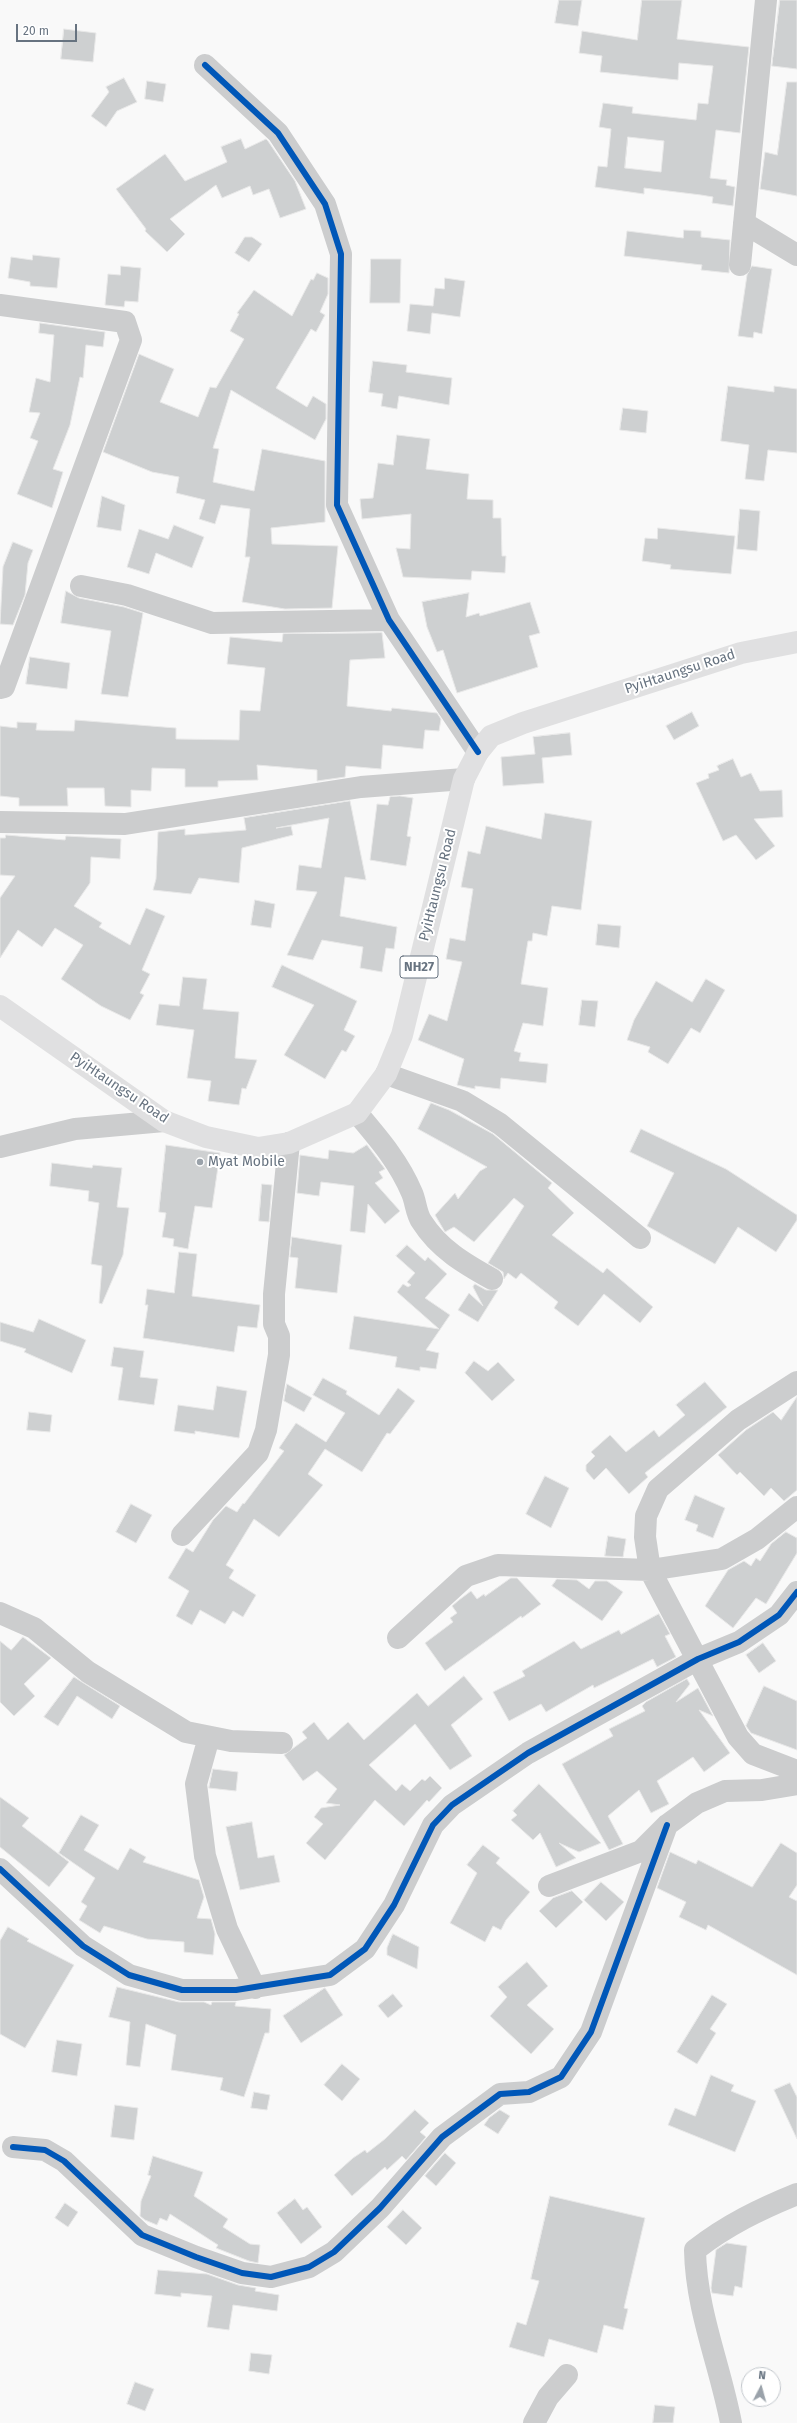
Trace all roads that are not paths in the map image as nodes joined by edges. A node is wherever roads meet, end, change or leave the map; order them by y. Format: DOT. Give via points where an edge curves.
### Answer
graph roads {
  1 [pos="766,0"];
  2 [pos="205,65"];
  3 [pos="744,223"];
  4 [pos="797,255"];
  5 [pos="740,265"];
  6 [pos="0,305"];
  7 [pos="81,586"];
  8 [pos="389,620"];
  9 [pos="797,642"];
  10 [pos="0,688"];
  11 [pos="478,752"];
  12 [pos="464,779"];
  13 [pos="0,822"];
  14 [pos="0,1006"];
  15 [pos="386,1074"];
  16 [pos="357,1113"];
  17 [pos="164,1121"];
  18 [pos="289,1143"];
  19 [pos="0,1147"];
  20 [pos="640,1238"];
  21 [pos="492,1279"];
  22 [pos="797,1382"];
  23 [pos="797,1507"];
  24 [pos="182,1535"];
  25 [pos="650,1570"];
  26 [pos="797,1592"];
  27 [pos="0,1613"];
  28 [pos="398,1638"];
  29 [pos="698,1659"];
  30 [pos="208,1737"];
  31 [pos="282,1743"];
  32 [pos="797,1771"];
  33 [pos="797,1784"];
  34 [pos="668,1825"];
  35 [pos="0,1869"];
  36 [pos="549,1886"];
  37 [pos="255,1988"];
  38 [pos="13,2147"];
  39 [pos="797,2194"];
  40 [pos="567,2375"];
  41 [pos="534,2423"];
  42 [pos="731,2423"];
  1 -- 3 [label="street"];
  2 -- 8 [label="street" via="278,133 325,204 341,254 337,505"];
  3 -- 4 [label="street"];
  3 -- 5 [label="street"];
  6 -- 10 [label="street" via="125,322 131,340 4,687"];
  7 -- 8 [label="street" via="127,595 212,623"];
  8 -- 11 [label="street"];
  9 -- 11 [label="highway, PyiHtaungsu Road / NH27" via="741,653 523,723 491,736"];
  11 -- 12 [label="highway, PyiHtaungsu Road / NH27"];
  12 -- 13 [label="street" via="361,786 125,824"];
  12 -- 15 [label="highway, PyiHtaungsu Road / NH27" via="402,1035"];
  14 -- 17 [label="highway, PyiHtaungsu Road / NH27"];
  15 -- 16 [label="highway, PyiHtaungsu Road / NH27"];
  15 -- 20 [label="street" via="462,1102 500,1124"];
  16 -- 18 [label="highway, PyiHtaungsu Road / NH27"];
  16 -- 21 [label="street" via="392,1153 413,1194 420,1221 436,1241 460,1261"];
  17 -- 18 [label="highway, PyiHtaungsu Road / NH27" via="206,1137 258,1148"];
  17 -- 19 [label="street" via="75,1129"];
  18 -- 24 [label="street" via="274,1294 274,1324 279,1336 279,1355 266,1430 258,1453"];
  22 -- 25 [label="street" via="738,1420 658,1489 646,1516 644,1537"];
  23 -- 25 [label="street" via="757,1539 722,1559"];
  25 -- 28 [label="street" via="498,1565 466,1576"];
  25 -- 29 [label="street"];
  26 -- 29 [label="street" via="779,1615 739,1642"];
  27 -- 30 [label="street" via="34,1628 88,1672 186,1732"];
  29 -- 32 [label="street" via="738,1737 753,1754"];
  29 -- 37 [label="street" via="528,1753 452,1805 433,1825 394,1905 364,1949 353,1958 330,1975"];
  30 -- 31 [label="street" via="230,1741"];
  30 -- 37 [label="street" via="196,1784 205,1856 227,1929"];
  33 -- 34 [label="street" via="762,1790 725,1791 697,1803"];
  34 -- 36 [label="street" via="641,1851"];
  34 -- 38 [label="street" via="591,2032 561,2077 528,2092 500,2094 442,2137 380,2208 334,2252 309,2267 271,2277 242,2273 196,2258 142,2235 64,2161 45,2150"];
  35 -- 37 [label="street" via="83,1946 129,1975 182,1990"];
  39 -- 42 [label="street" via="756,2210 718,2232 695,2250 696,2278 705,2322 726,2393"];
  40 -- 41 [label="street" via="548,2397"];
}
